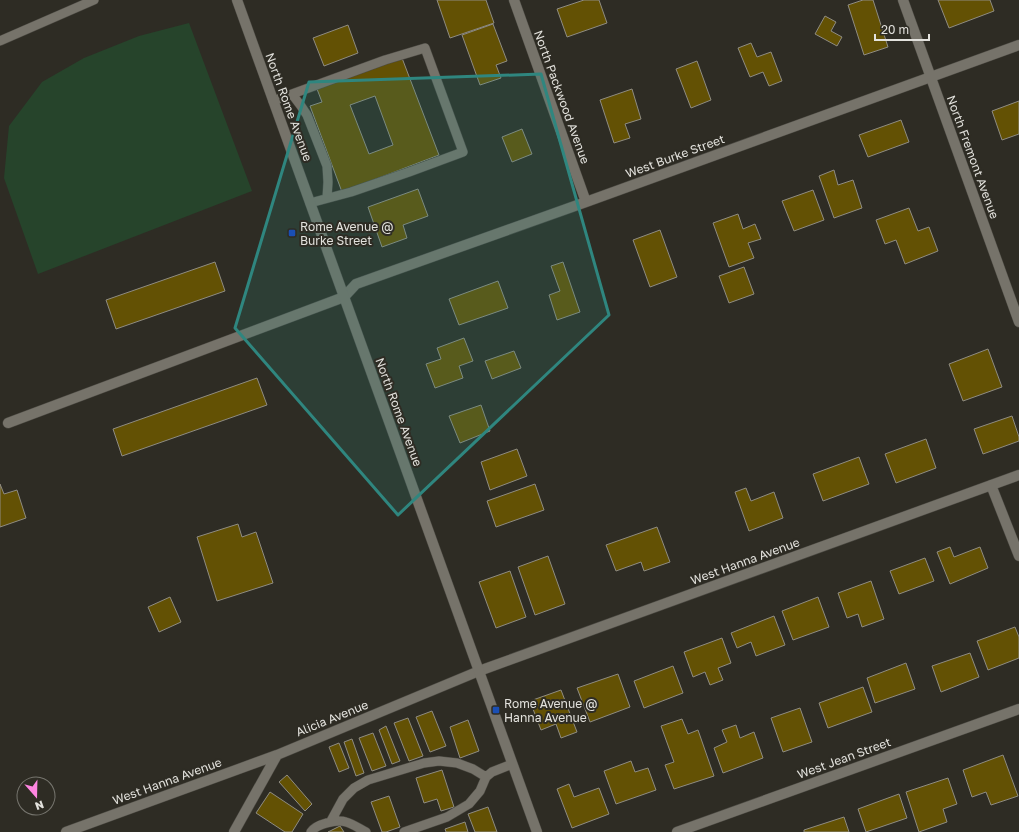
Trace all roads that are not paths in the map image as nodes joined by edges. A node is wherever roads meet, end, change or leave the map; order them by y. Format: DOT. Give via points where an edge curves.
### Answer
graph roads {
  1 [pos="94,0"];
  2 [pos="237,0"];
  3 [pos="514,0"];
  4 [pos="903,0"];
  5 [pos="0,41"];
  6 [pos="1019,45"];
  7 [pos="931,78"];
  8 [pos="292,94"];
  9 [pos="273,102"];
  10 [pos="327,198"];
  11 [pos="586,202"];
  12 [pos="310,203"];
  13 [pos="344,297"];
  14 [pos="1019,322"];
  15 [pos="8,423"];
  16 [pos="1019,475"];
  17 [pos="992,485"];
  18 [pos="1019,556"];
  19 [pos="479,671"];
  20 [pos="1019,709"];
  21 [pos="277,755"];
  22 [pos="512,764"];
  23 [pos="486,777"];
  24 [pos="331,822"];
  25 [pos="66,832"];
  26 [pos="234,832"];
  27 [pos="311,832"];
  28 [pos="366,832"];
  29 [pos="404,832"];
  30 [pos="537,832"];
  31 [pos="677,832"];
  1 -- 5 [label="lane"];
  2 -- 9 [label="street, North Rome Avenue"];
  3 -- 11 [label="street, North Packwood Avenue"];
  4 -- 7 [label="street, North Fremont Avenue"];
  6 -- 7 [label="street, West Burke Street"];
  7 -- 11 [label="street, West Burke Street"];
  7 -- 14 [label="street, North Fremont Avenue"];
  8 -- 9 [label="lane"];
  8 -- 10 [label="lane" via="307,115 327,166"];
  8 -- 10 [label="lane" via="425,48 463,152 351,192"];
  9 -- 12 [label="street, North Rome Avenue"];
  10 -- 12 [label="lane"];
  11 -- 13 [label="street, West Burke Street" via="356,284"];
  12 -- 13 [label="street, North Rome Avenue"];
  13 -- 15 [label="street"];
  13 -- 19 [label="street, North Rome Avenue"];
  16 -- 17 [label="street, West Hanna Avenue"];
  17 -- 18 [label="street"];
  17 -- 19 [label="street, West Hanna Avenue"];
  19 -- 21 [label="street, Alicia Avenue"];
  19 -- 22 [label="street, North Rome Avenue"];
  20 -- 31 [label="street, West Jean Street"];
  21 -- 25 [label="street, West Hanna Avenue"];
  21 -- 26 [label="street"];
  22 -- 23 [label="lane"];
  22 -- 30 [label="street, North Rome Avenue"];
  23 -- 24 [label="lane" via="457,763 424,763 368,780 354,788 342,799"];
  23 -- 29 [label="lane" via="480,791 469,804 446,817"];
  24 -- 27 [label="lane"];
  24 -- 28 [label="lane" via="345,821"];
}
